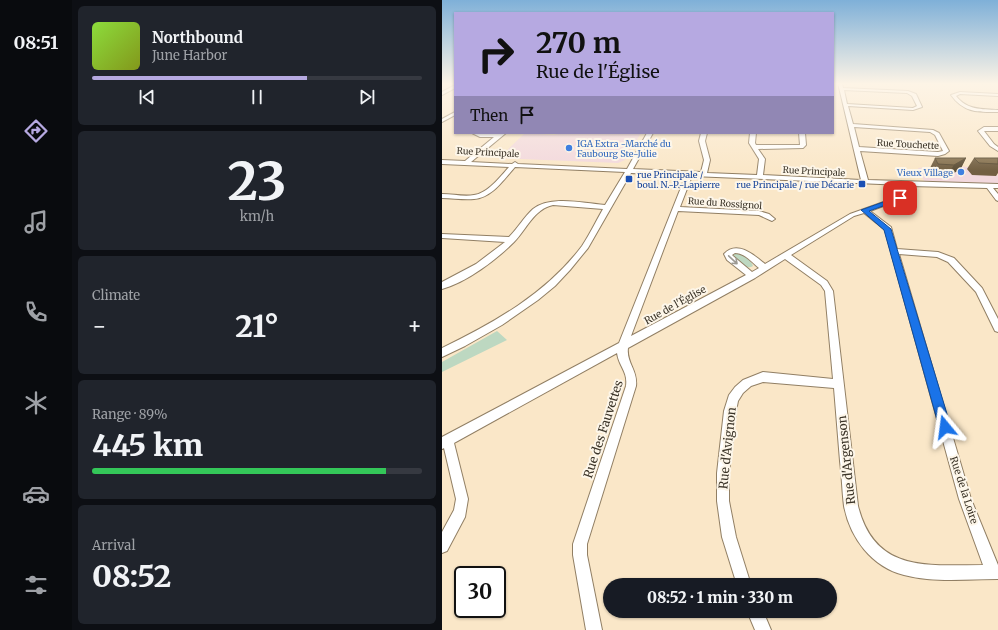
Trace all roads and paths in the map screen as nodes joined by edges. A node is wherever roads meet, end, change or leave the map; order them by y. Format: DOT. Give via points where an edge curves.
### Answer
graph roads {
  1 [pos="848,112"];
  2 [pos="454,114"];
  3 [pos="442,121"];
  4 [pos="851,125"];
  5 [pos="998,129"];
  6 [pos="478,134"];
  7 [pos="501,134"];
  8 [pos="644,134"];
  9 [pos="649,134"];
  10 [pos="704,134"];
  11 [pos="753,134"];
  12 [pos="802,134"];
  13 [pos="754,147"];
  14 [pos="857,149"];
  15 [pos="998,149"];
  16 [pos="442,159"];
  17 [pos="442,162"];
  18 [pos="468,162"];
  19 [pos="514,164"];
  20 [pos="626,170"];
  21 [pos="689,175"];
  22 [pos="703,175"];
  23 [pos="760,178"];
  24 [pos="865,182"];
  25 [pos="906,184"];
  26 [pos="989,186"];
  27 [pos="998,186"];
  28 [pos="442,196"];
  29 [pos="998,199"];
  30 [pos="605,206"];
  31 [pos="675,209"];
  32 [pos="864,210"];
  33 [pos="772,219"];
  34 [pos="442,236"];
  35 [pos="512,240"];
  36 [pos="894,251"];
  37 [pos="785,255"];
  38 [pos="764,268"];
  39 [pos="752,276"];
  40 [pos="442,286"];
  41 [pos="998,328"];
  42 [pos="442,346"];
  43 [pos="623,346"];
  44 [pos="442,353"];
  45 [pos="838,384"];
  46 [pos="445,442"];
  47 [pos="442,546"];
  48 [pos="996,572"];
  49 [pos="742,578"];
  50 [pos="758,618"];
  51 [pos="594,630"];
  52 [pos="763,630"];
  1 -- 4 [label="street"];
  2 -- 3 [label="street"];
  4 -- 14 [label="street"];
  4 -- 14 [label="street, Rue Touchette" via="931,131 937,134 946,151 938,154"];
  5 -- 15 [label="street" via="981,131"];
  6 -- 7 [label="street"];
  7 -- 18 [label="street"];
  8 -- 20 [label="street"];
  9 -- 20 [label="street"];
  10 -- 22 [label="street" via="702,141 707,160"];
  11 -- 13 [label="street"];
  12 -- 13 [label="street" via="801,147"];
  13 -- 23 [label="street" via="762,159"];
  14 -- 24 [label="street"];
  16 -- 18 [label="street, Rue Principale"];
  17 -- 18 [label="street, Rue Principale"];
  18 -- 19 [label="street, Rue Principale"];
  19 -- 20 [label="street, Rue Principale"];
  19 -- 28 [label="street" via="481,195"];
  20 -- 21 [label="street, Rue Principale"];
  20 -- 30 [label="street"];
  21 -- 22 [label="street, Rue Principale"];
  21 -- 31 [label="street"];
  22 -- 23 [label="street, Rue Principale"];
  23 -- 24 [label="street, Rue Principale"];
  24 -- 25 [label="street, Rue Principale"];
  25 -- 26 [label="street, Rue Principale"];
  25 -- 32 [label="street, Rue de l'Église" via="910,192 908,195"];
  26 -- 27 [label="street, Rue Principale"];
  26 -- 29 [label="street"];
  30 -- 35 [label="street" via="544,204"];
  30 -- 42 [label="street" via="577,248 544,281 498,316"];
  30 -- 44 [label="street" via="592,236 581,252 546,287 501,321"];
  31 -- 33 [label="street, Rue du Rossignol" via="759,213"];
  31 -- 43 [label="street"];
  32 -- 36 [label="street, Rue de la Loire" via="887,228"];
  32 -- 37 [label="street, Rue de l'Église"];
  34 -- 35 [label="street"];
  35 -- 40 [label="street" via="481,264"];
  36 -- 41 [label="street" via="938,255 951,260 979,290"];
  36 -- 48 [label="street, Rue de la Loire" via="965,499"];
  37 -- 38 [label="street, Rue de l'Église"];
  37 -- 45 [label="street, Rue d'Argenson" via="828,288"];
  38 -- 39 [label="street, Rue de l'Église"];
  38 -- 39 [label="street, one-way" via="743,252 730,252 730,258"];
  39 -- 43 [label="street, Rue de l'Église"];
  43 -- 46 [label="street, Rue de l'Église"];
  43 -- 51 [label="street, Rue des Fauvettes" via="622,357 632,374 632,386 580,544"];
  45 -- 48 [label="street, Rue d'Argenson" via="850,506 856,526 868,543 883,558 902,568 925,571"];
  45 -- 49 [label="street, Rue d'Avignon" via="762,377 747,383 733,399 723,469 723,501 731,544"];
  46 -- 47 [label="street" via="462,499 460,512"];
  50 -- 52 [label="street"];
}
